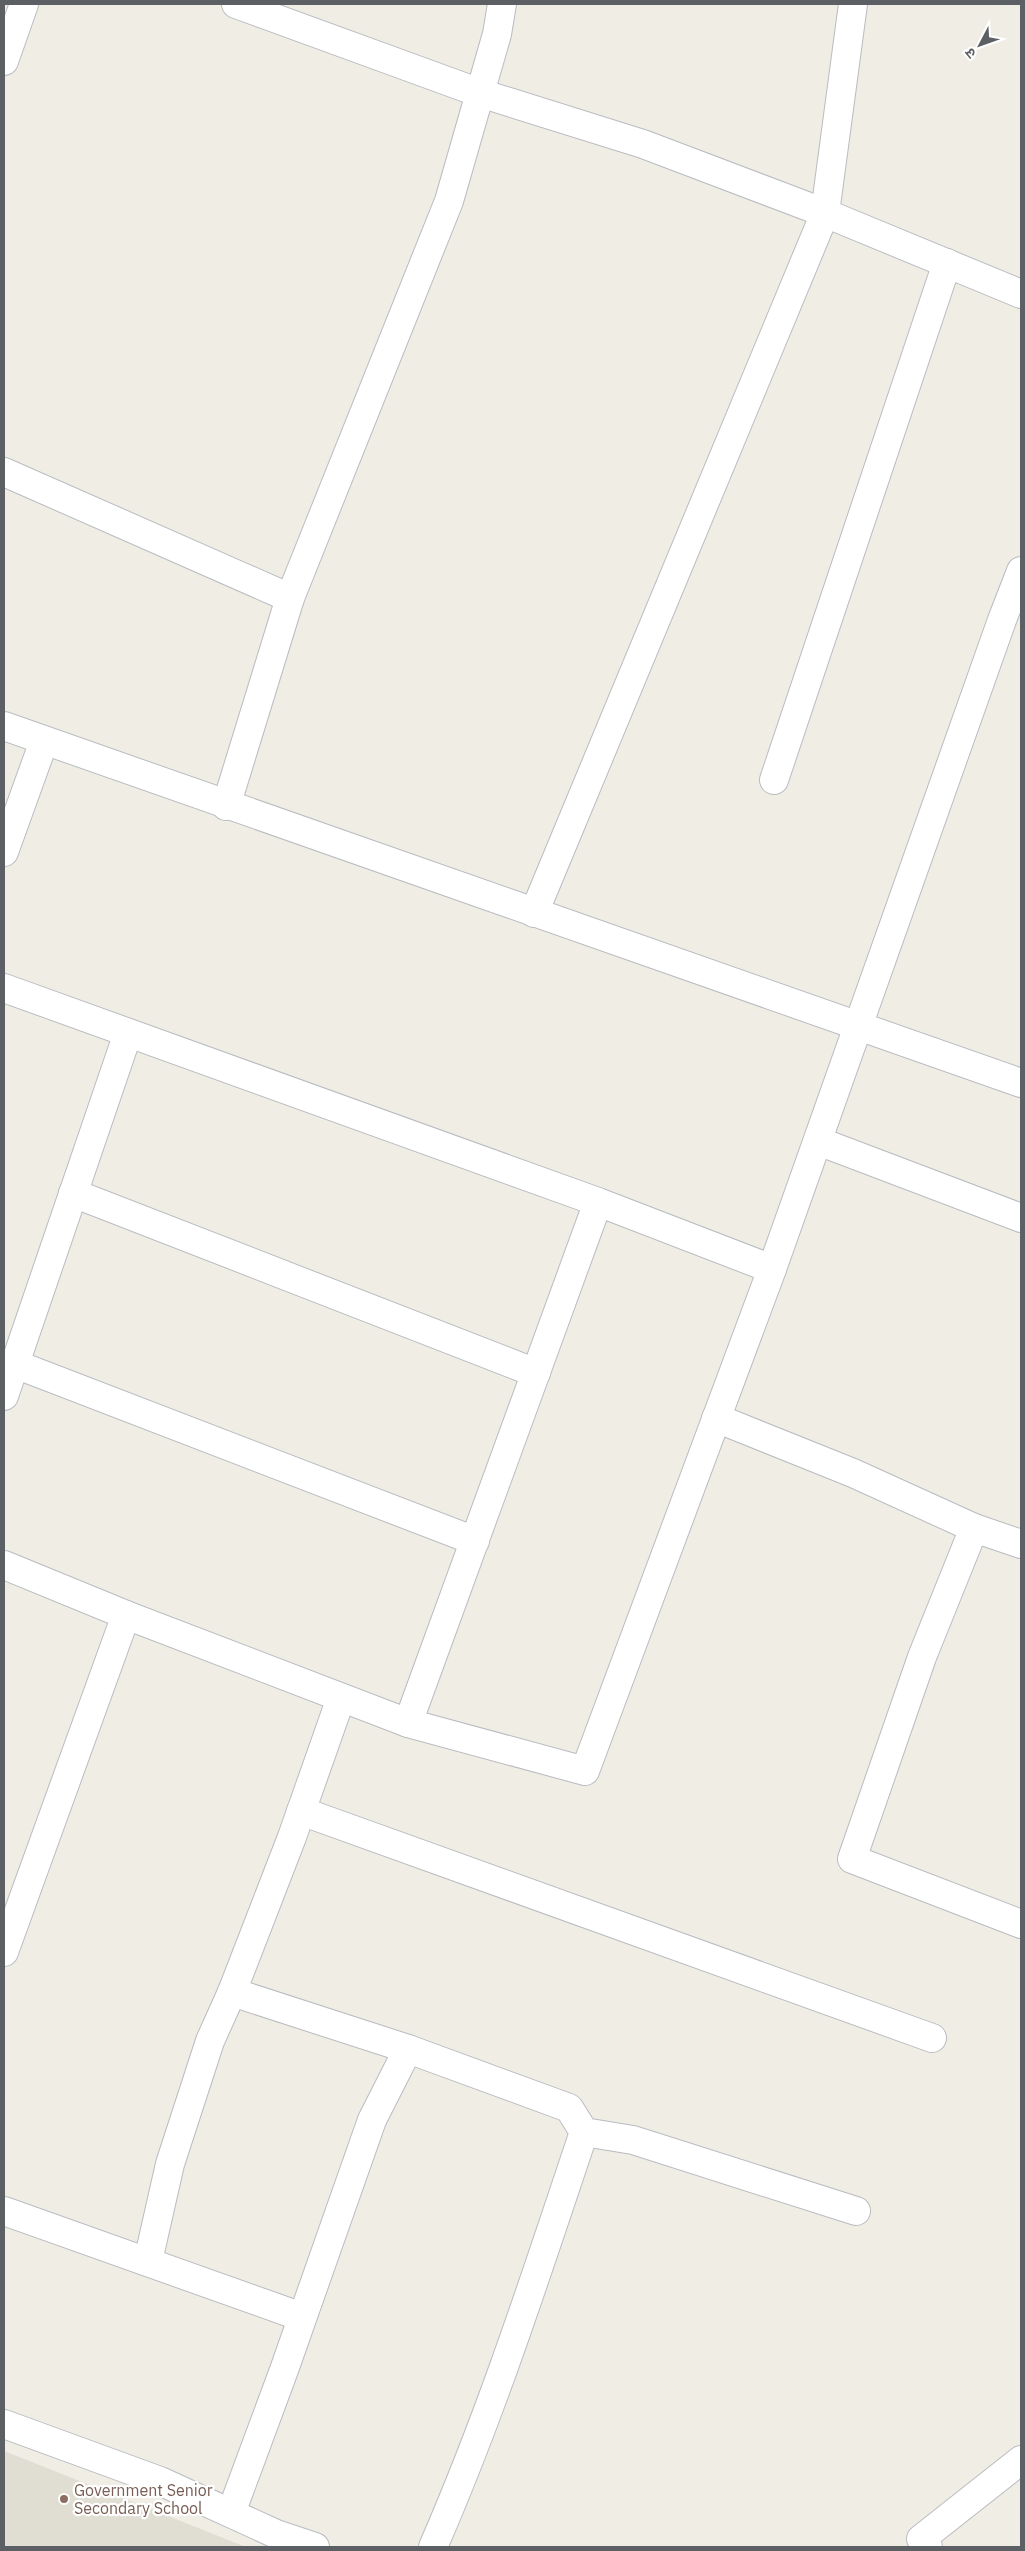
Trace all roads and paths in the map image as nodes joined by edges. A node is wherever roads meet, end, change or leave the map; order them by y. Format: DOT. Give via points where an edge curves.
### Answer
graph roads {
  1 [pos="24,4"];
  2 [pos="236,4"];
  3 [pos="502,4"];
  4 [pos="853,4"];
  5 [pos="6,48"];
  6 [pos="480,92"];
  7 [pos="825,213"];
  8 [pos="947,263"];
  9 [pos="1021,294"];
  10 [pos="4,472"];
  11 [pos="1021,571"];
  12 [pos="290,598"];
  13 [pos="4,726"];
  14 [pos="44,741"];
  15 [pos="774,780"];
  16 [pos="226,806"];
  17 [pos="4,852"];
  18 [pos="534,913"];
  19 [pos="4,988"];
  20 [pos="859,1025"];
  21 [pos="128,1033"];
  22 [pos="1021,1083"];
  23 [pos="818,1141"];
  24 [pos="73,1193"];
  25 [pos="598,1202"];
  26 [pos="1021,1218"];
  27 [pos="772,1269"];
  28 [pos="15,1364"];
  29 [pos="536,1373"];
  30 [pos="4,1396"];
  31 [pos="716,1418"];
  32 [pos="974,1528"];
  33 [pos="475,1541"];
  34 [pos="1021,1544"];
  35 [pos="4,1565"];
  36 [pos="126,1615"];
  37 [pos="341,1698"];
  38 [pos="408,1723"];
  39 [pos="301,1811"];
  40 [pos="1021,1924"];
  41 [pos="4,1952"];
  42 [pos="232,1992"];
  43 [pos="932,2038"];
  44 [pos="408,2049"];
  45 [pos="584,2132"];
  46 [pos="4,2211"];
  47 [pos="856,2211"];
  48 [pos="148,2261"];
  49 [pos="302,2317"];
  50 [pos="4,2424"];
  51 [pos="1021,2460"];
  52 [pos="231,2513"];
  53 [pos="315,2547"];
  54 [pos="434,2547"];
  55 [pos="928,2547"];
  1 -- 5 [label="street"];
  2 -- 6 [label="street"];
  3 -- 6 [label="street"];
  4 -- 7 [label="street"];
  6 -- 7 [label="street" via="643,144"];
  6 -- 12 [label="street" via="449,201"];
  7 -- 8 [label="street"];
  7 -- 18 [label="street"];
  8 -- 9 [label="street"];
  8 -- 15 [label="street"];
  10 -- 12 [label="street"];
  11 -- 20 [label="street"];
  12 -- 16 [label="street"];
  13 -- 14 [label="street"];
  14 -- 16 [label="street"];
  14 -- 17 [label="street"];
  16 -- 18 [label="street"];
  18 -- 20 [label="street"];
  19 -- 21 [label="street"];
  20 -- 22 [label="street"];
  20 -- 23 [label="street"];
  21 -- 24 [label="street"];
  21 -- 25 [label="street"];
  23 -- 26 [label="street"];
  23 -- 27 [label="street"];
  24 -- 28 [label="street"];
  24 -- 29 [label="street"];
  25 -- 27 [label="street"];
  25 -- 29 [label="street"];
  27 -- 31 [label="street"];
  28 -- 30 [label="street"];
  28 -- 33 [label="street"];
  29 -- 33 [label="street"];
  31 -- 32 [label="street" via="853,1473"];
  31 -- 38 [label="street" via="585,1771"];
  32 -- 34 [label="street"];
  32 -- 40 [label="street" via="922,1657 852,1859"];
  33 -- 38 [label="street"];
  35 -- 36 [label="street"];
  36 -- 37 [label="street"];
  36 -- 41 [label="street"];
  37 -- 38 [label="street"];
  37 -- 39 [label="street"];
  39 -- 42 [label="street"];
  39 -- 43 [label="street"];
  42 -- 44 [label="street"];
  42 -- 48 [label="street" via="210,2041 170,2164"];
  44 -- 45 [label="street" via="569,2108"];
  44 -- 49 [label="street" via="372,2120"];
  45 -- 47 [label="street" via="634,2140"];
  45 -- 54 [label="street" via="502,2375"];
  46 -- 48 [label="street"];
  48 -- 49 [label="street"];
  49 -- 52 [label="street"];
  50 -- 52 [label="street" via="160,2481"];
  51 -- 55 [label="street" via="921,2539"];
  52 -- 53 [label="street" via="276,2534"];
}
